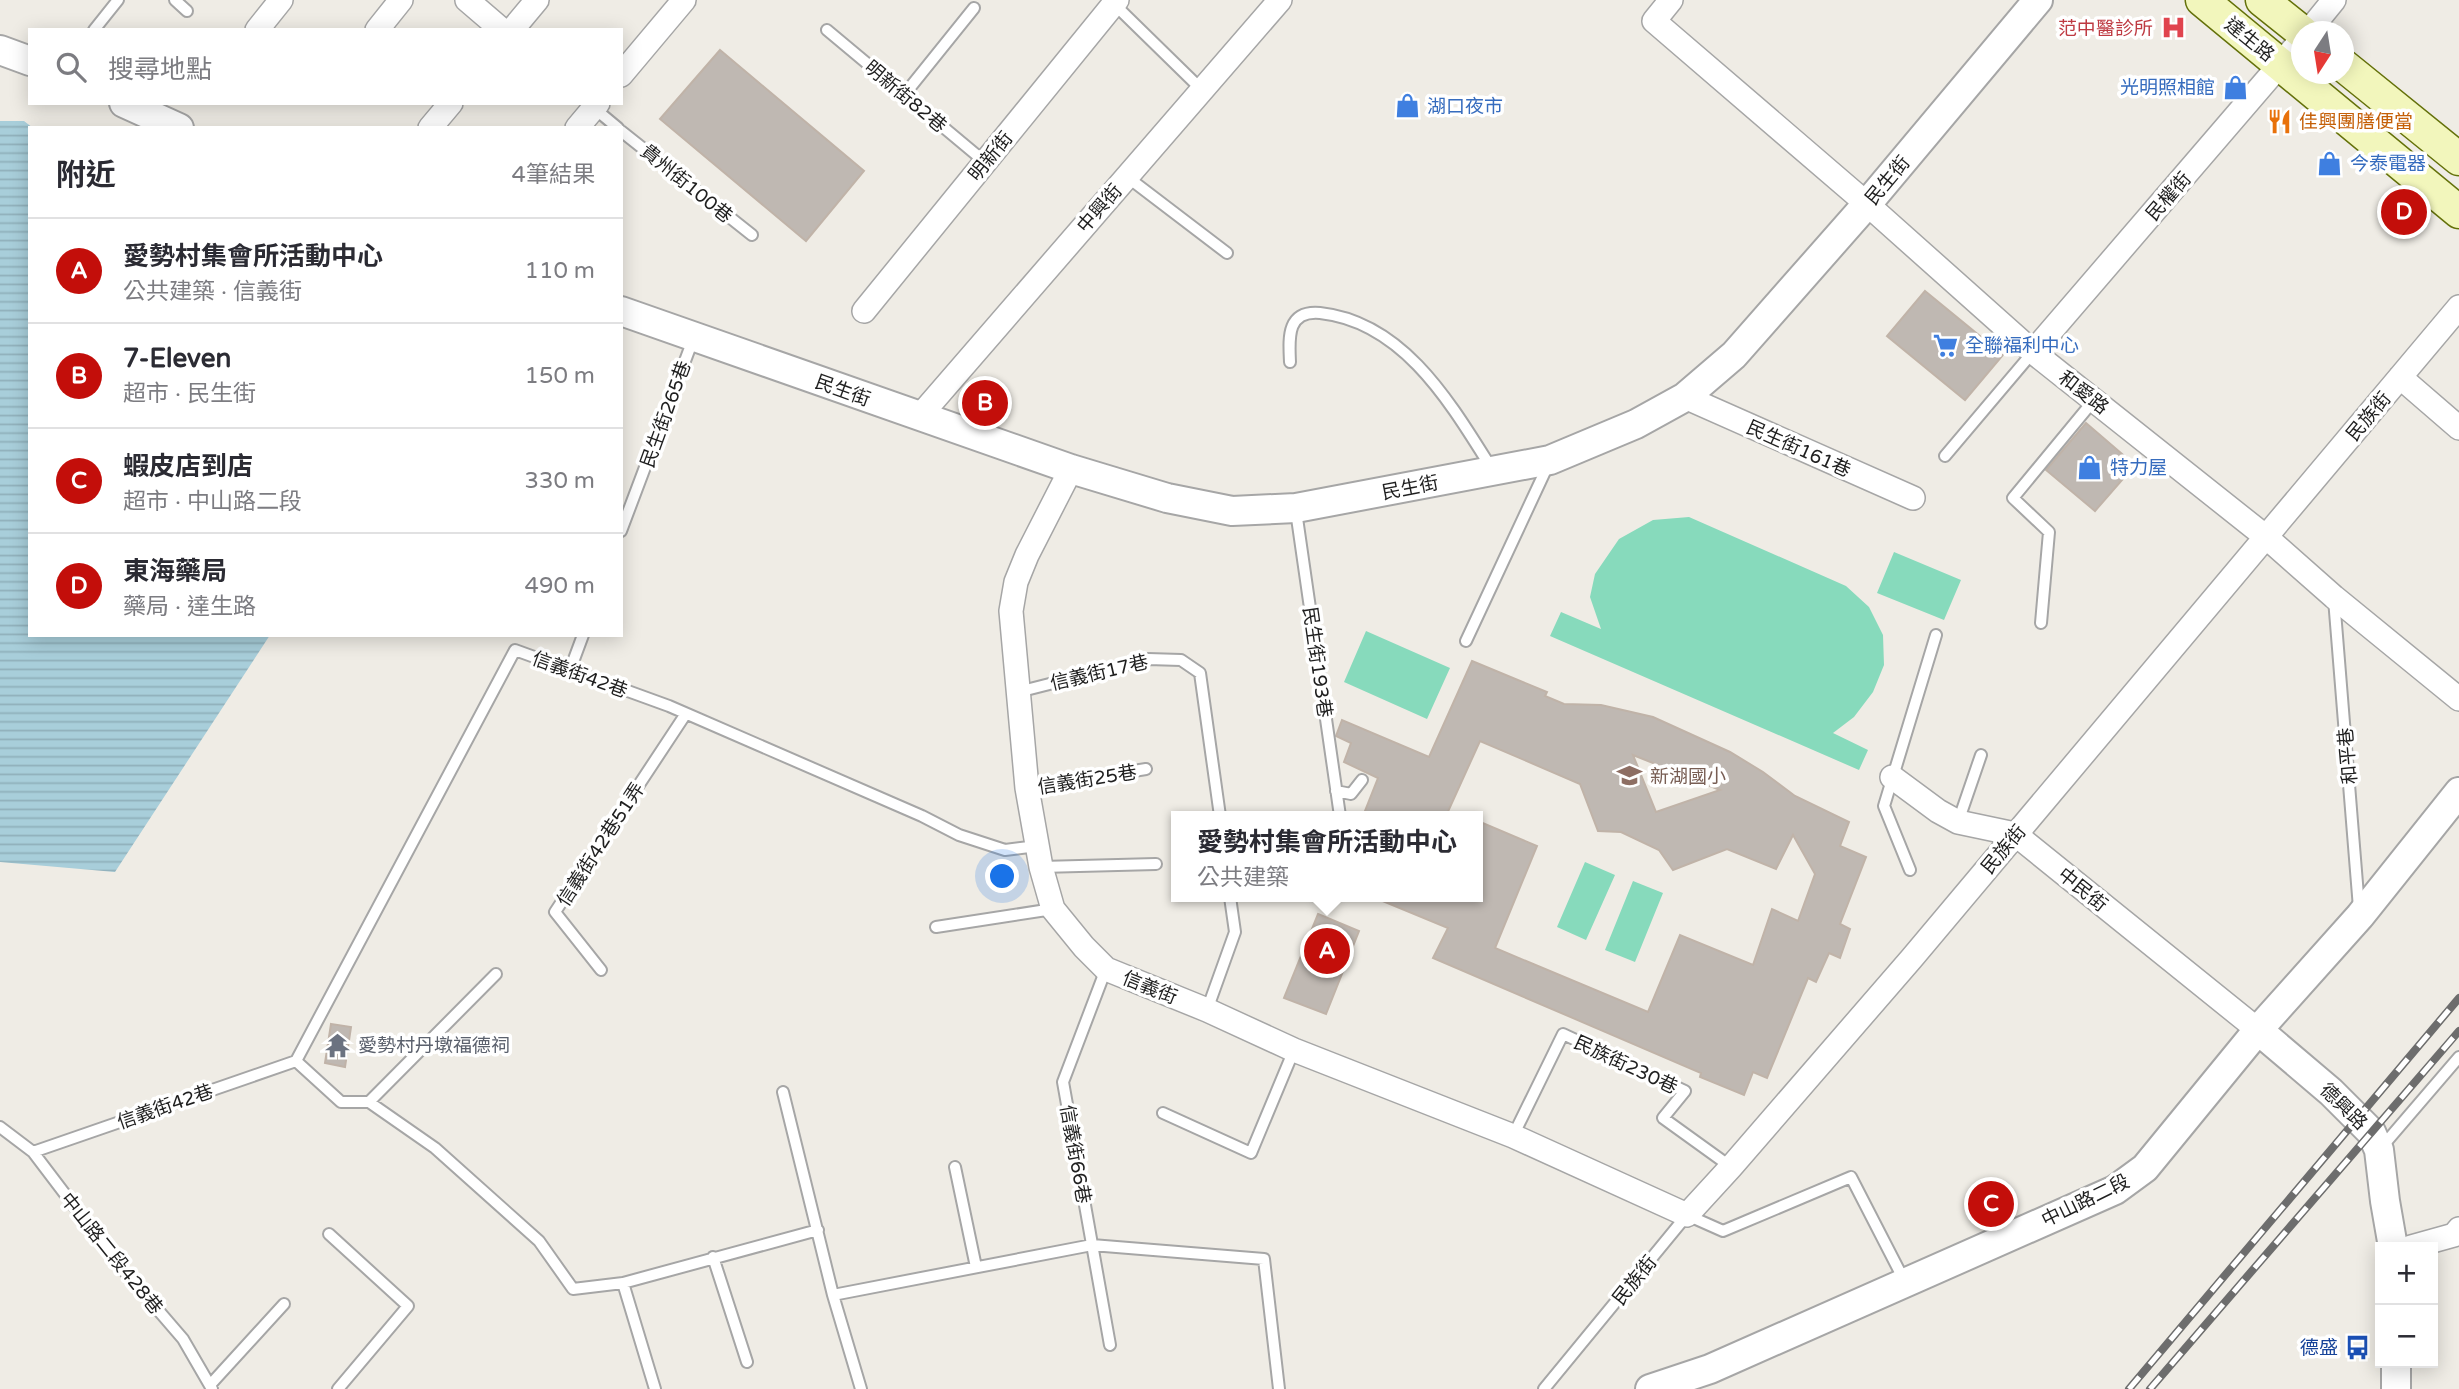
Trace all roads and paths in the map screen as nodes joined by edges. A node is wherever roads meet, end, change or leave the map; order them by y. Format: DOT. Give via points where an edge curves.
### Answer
graph roads {
  1 [pos="118,0"];
  2 [pos="175,0"];
  3 [pos="281,0"];
  4 [pos="401,0"];
  5 [pos="467,0"];
  6 [pos="537,0"];
  7 [pos="684,0"];
  8 [pos="1280,0"];
  9 [pos="1671,0"];
  10 [pos="2038,0"];
  11 [pos="2202,0"];
  12 [pos="2262,0"];
  13 [pos="2334,0"];
  14 [pos="1113,1"];
  15 [pos="974,8"];
  16 [pos="187,11"];
  17 [pos="2317,21"];
  18 [pos="2291,24"];
  19 [pos="96,28"];
  20 [pos="259,28"];
  21 [pos="379,28"];
  22 [pos="500,28"];
  23 [pos="514,28"];
  24 [pos="827,30"];
  25 [pos="0,50"];
  26 [pos="2291,51"];
  27 [pos="28,60"];
  28 [pos="2280,64"];
  29 [pos="623,73"];
  30 [pos="2354,75"];
  31 [pos="1201,89"];
  32 [pos="904,95"];
  33 [pos="128,105"];
  34 [pos="449,105"];
  35 [pos="593,105"];
  36 [pos="175,126"];
  37 [pos="432,126"];
  38 [pos="578,126"];
  39 [pos="617,126"];
  40 [pos="623,131"];
  41 [pos="2459,159"];
  42 [pos="985,162"];
  43 [pos="1126,176"];
  44 [pos="1867,204"];
  45 [pos="2459,212"];
  46 [pos="752,235"];
  47 [pos="1227,253"];
  48 [pos="2459,307"];
  49 [pos="864,311"];
  50 [pos="623,312"];
  51 [pos="694,337"];
  52 [pos="2033,352"];
  53 [pos="1290,362"];
  54 [pos="2400,377"];
  55 [pos="1685,397"];
  56 [pos="2094,400"];
  57 [pos="919,417"];
  58 [pos="2459,428"];
  59 [pos="1945,456"];
  60 [pos="1550,460"];
  61 [pos="1071,469"];
  62 [pos="1493,471"];
  63 [pos="1913,498"];
  64 [pos="1296,508"];
  65 [pos="623,526"];
  66 [pos="2266,537"];
  67 [pos="2334,597"];
  68 [pos="2041,623"];
  69 [pos="1936,635"];
  70 [pos="582,637"];
  71 [pos="1466,641"];
  72 [pos="570,670"];
  73 [pos="1018,692"];
  74 [pos="2459,699"];
  75 [pos="685,715"];
  76 [pos="1981,755"];
  77 [pos="1146,769"];
  78 [pos="1892,777"];
  79 [pos="1362,780"];
  80 [pos="1027,788"];
  81 [pos="1336,791"];
  82 [pos="2459,792"];
  83 [pos="1219,811"];
  84 [pos="1339,811"];
  85 [pos="1958,822"];
  86 [pos="2015,834"];
  87 [pos="1039,857"];
  88 [pos="1156,864"];
  89 [pos="1910,870"];
  90 [pos="1231,902"];
  91 [pos="1053,909"];
  92 [pos="2360,916"];
  93 [pos="936,927"];
  94 [pos="1106,969"];
  95 [pos="601,970"];
  96 [pos="496,974"];
  97 [pos="1207,1010"];
  98 [pos="2258,1030"];
  99 [pos="1294,1051"];
  100 [pos="2459,1057"];
  101 [pos="296,1061"];
  102 [pos="783,1092"];
  103 [pos="369,1102"];
  104 [pos="1163,1113"];
  105 [pos="0,1128"];
  106 [pos="1513,1136"];
  107 [pos="2379,1150"];
  108 [pos="33,1152"];
  109 [pos="955,1167"];
  110 [pos="1731,1167"];
  111 [pos="1687,1215"];
  112 [pos="2459,1229"];
  113 [pos="818,1230"];
  114 [pos="329,1234"];
  115 [pos="2392,1242"];
  116 [pos="2428,1242"];
  117 [pos="1091,1245"];
  118 [pos="713,1257"];
  119 [pos="976,1267"];
  120 [pos="624,1283"];
  121 [pos="1905,1283"];
  122 [pos="833,1294"];
  123 [pos="284,1304"];
  124 [pos="1110,1345"];
  125 [pos="747,1362"];
  126 [pos="2396,1368"];
  127 [pos="211,1387"];
  128 [pos="338,1389"];
  129 [pos="655,1389"];
  130 [pos="861,1389"];
  131 [pos="1279,1389"];
  132 [pos="1544,1389"];
  133 [pos="1650,1389"];
  134 [pos="2396,1389"];
  1 -- 19 [label="lane"];
  2 -- 16 [label="lane"];
  3 -- 20 [label="street"];
  4 -- 21 [label="street"];
  5 -- 22 [label="street"];
  6 -- 23 [label="street"];
  7 -- 29 [label="street"];
  8 -- 31 [label="street, 中興街"];
  9 -- 44 [label="street, 和愛路" via="1654,21"];
  10 -- 44 [label="street, 民生街"];
  11 -- 28 [label="main road, 達生路"];
  12 -- 18 [label="main road, 達生路"];
  13 -- 17 [label="street"];
  14 -- 31 [label="lane"];
  14 -- 42 [label="street, 明新街"];
  15 -- 32 [label="lane"];
  24 -- 32 [label="lane, 明新街82巷"];
  25 -- 27 [label="street"];
  26 -- 28 [label="street, 民權街"];
  28 -- 45 [label="main road, 達生路"];
  28 -- 52 [label="street, 民權街"];
  30 -- 41 [label="main road"];
  31 -- 43 [label="street, 中興街"];
  32 -- 42 [label="lane, 明新街82巷"];
  33 -- 36 [label="street"];
  34 -- 37 [label="street"];
  35 -- 38 [label="street"];
  35 -- 39 [label="lane, 貴州街100巷"];
  40 -- 46 [label="lane, 貴州街100巷"];
  42 -- 49 [label="street, 明新街"];
  43 -- 47 [label="lane"];
  43 -- 57 [label="street, 中興街"];
  44 -- 52 [label="street, 和愛路"];
  44 -- 55 [label="street, 民生街" via="1734,355"];
  48 -- 54 [label="street, 民族街"];
  50 -- 51 [label="street, 民生街"];
  51 -- 57 [label="street, 民生街"];
  51 -- 65 [label="lane, 民生街265巷"];
  52 -- 56 [label="street, 和愛路"];
  52 -- 59 [label="lane"];
  53 -- 62 [label="lane" via="1289,331 1311,312 1367,328 1429,376"];
  54 -- 58 [label="street"];
  54 -- 66 [label="street, 民族街"];
  55 -- 60 [label="street, 民生街" via="1636,424"];
  55 -- 63 [label="street, 民生街161巷"];
  56 -- 66 [label="street, 和愛路"];
  56 -- 68 [label="lane" via="2013,498 2049,532"];
  57 -- 61 [label="street, 民生街"];
  60 -- 62 [label="street, 民生街"];
  60 -- 71 [label="lane"];
  61 -- 64 [label="street, 民生街" via="1167,498 1232,511"];
  61 -- 73 [label="street, 信義街" via="1016,582 1011,611"];
  62 -- 64 [label="street, 民生街"];
  64 -- 81 [label="lane, 民生街193巷"];
  66 -- 67 [label="street, 和愛路"];
  66 -- 86 [label="street, 民族街"];
  67 -- 74 [label="street, 和愛路"];
  67 -- 92 [label="lane, 和平巷"];
  69 -- 78 [label="lane"];
  70 -- 72 [label="lane"];
  72 -- 75 [label="lane, 信義街42巷"];
  72 -- 101 [label="lane, 信義街42巷" via="516,650"];
  73 -- 80 [label="street, 信義街"];
  73 -- 83 [label="lane, 信義街17巷" via="1148,659 1181,660 1200,673"];
  75 -- 87 [label="lane, 信義街42巷" via="959,835"];
  75 -- 95 [label="lane, 信義街42巷51弄" via="555,912"];
  76 -- 85 [label="lane"];
  77 -- 80 [label="lane, 信義街25巷"];
  78 -- 85 [label="street, 中民街"];
  78 -- 89 [label="lane" via="1884,807"];
  79 -- 81 [label="lane" via="1351,794"];
  80 -- 87 [label="street, 信義街"];
  81 -- 84 [label="lane, 民生街193巷"];
  82 -- 92 [label="street, 中山路二段"];
  85 -- 86 [label="street, 中民街"];
  86 -- 98 [label="street, 中民街"];
  86 -- 110 [label="street, 民族街"];
  87 -- 88 [label="lane, 信義街42巷"];
  87 -- 91 [label="street, 信義街"];
  90 -- 97 [label="lane" via="1235,932"];
  91 -- 93 [label="lane"];
  91 -- 94 [label="street, 信義街"];
  92 -- 98 [label="street, 中山路二段"];
  94 -- 97 [label="street, 信義街"];
  94 -- 117 [label="lane, 信義街66巷" via="1063,1082"];
  96 -- 103 [label="lane"];
  97 -- 99 [label="street, 信義街"];
  98 -- 107 [label="street, 德興路" via="2358,1117"];
  98 -- 121 [label="street, 中山路二段" via="2135,1176 2115,1190"];
  99 -- 104 [label="lane" via="1251,1153"];
  99 -- 106 [label="street, 信義街"];
  100 -- 107 [label="lane"];
  101 -- 103 [label="lane" via="341,1102"];
  101 -- 108 [label="lane, 信義街42巷"];
  102 -- 113 [label="lane"];
  103 -- 120 [label="lane" via="435,1148 539,1241 573,1289"];
  105 -- 108 [label="lane, 中山路二段428巷"];
  106 -- 110 [label="lane, 民族街230巷" via="1563,1034 1685,1091 1663,1118"];
  106 -- 111 [label="street, 信義街"];
  107 -- 115 [label="street, 德興路"];
  108 -- 127 [label="lane, 中山路二段428巷" via="115,1260 183,1339"];
  109 -- 119 [label="lane"];
  110 -- 111 [label="street, 民族街"];
  111 -- 121 [label="lane" via="1723,1231 1851,1177"];
  111 -- 132 [label="lane, 民族街"];
  112 -- 116 [label="street"];
  113 -- 118 [label="lane"];
  113 -- 122 [label="lane"];
  114 -- 128 [label="lane" via="408,1306"];
  117 -- 119 [label="lane"];
  117 -- 124 [label="lane, 信義街66巷"];
  117 -- 131 [label="lane" via="1264,1259"];
  118 -- 120 [label="lane"];
  118 -- 125 [label="lane"];
  119 -- 122 [label="lane"];
  120 -- 129 [label="lane"];
  121 -- 133 [label="street, 中山路二段" via="1710,1369"];
  122 -- 130 [label="lane"];
  123 -- 127 [label="lane"];
  126 -- 134 [label="street"];
}
